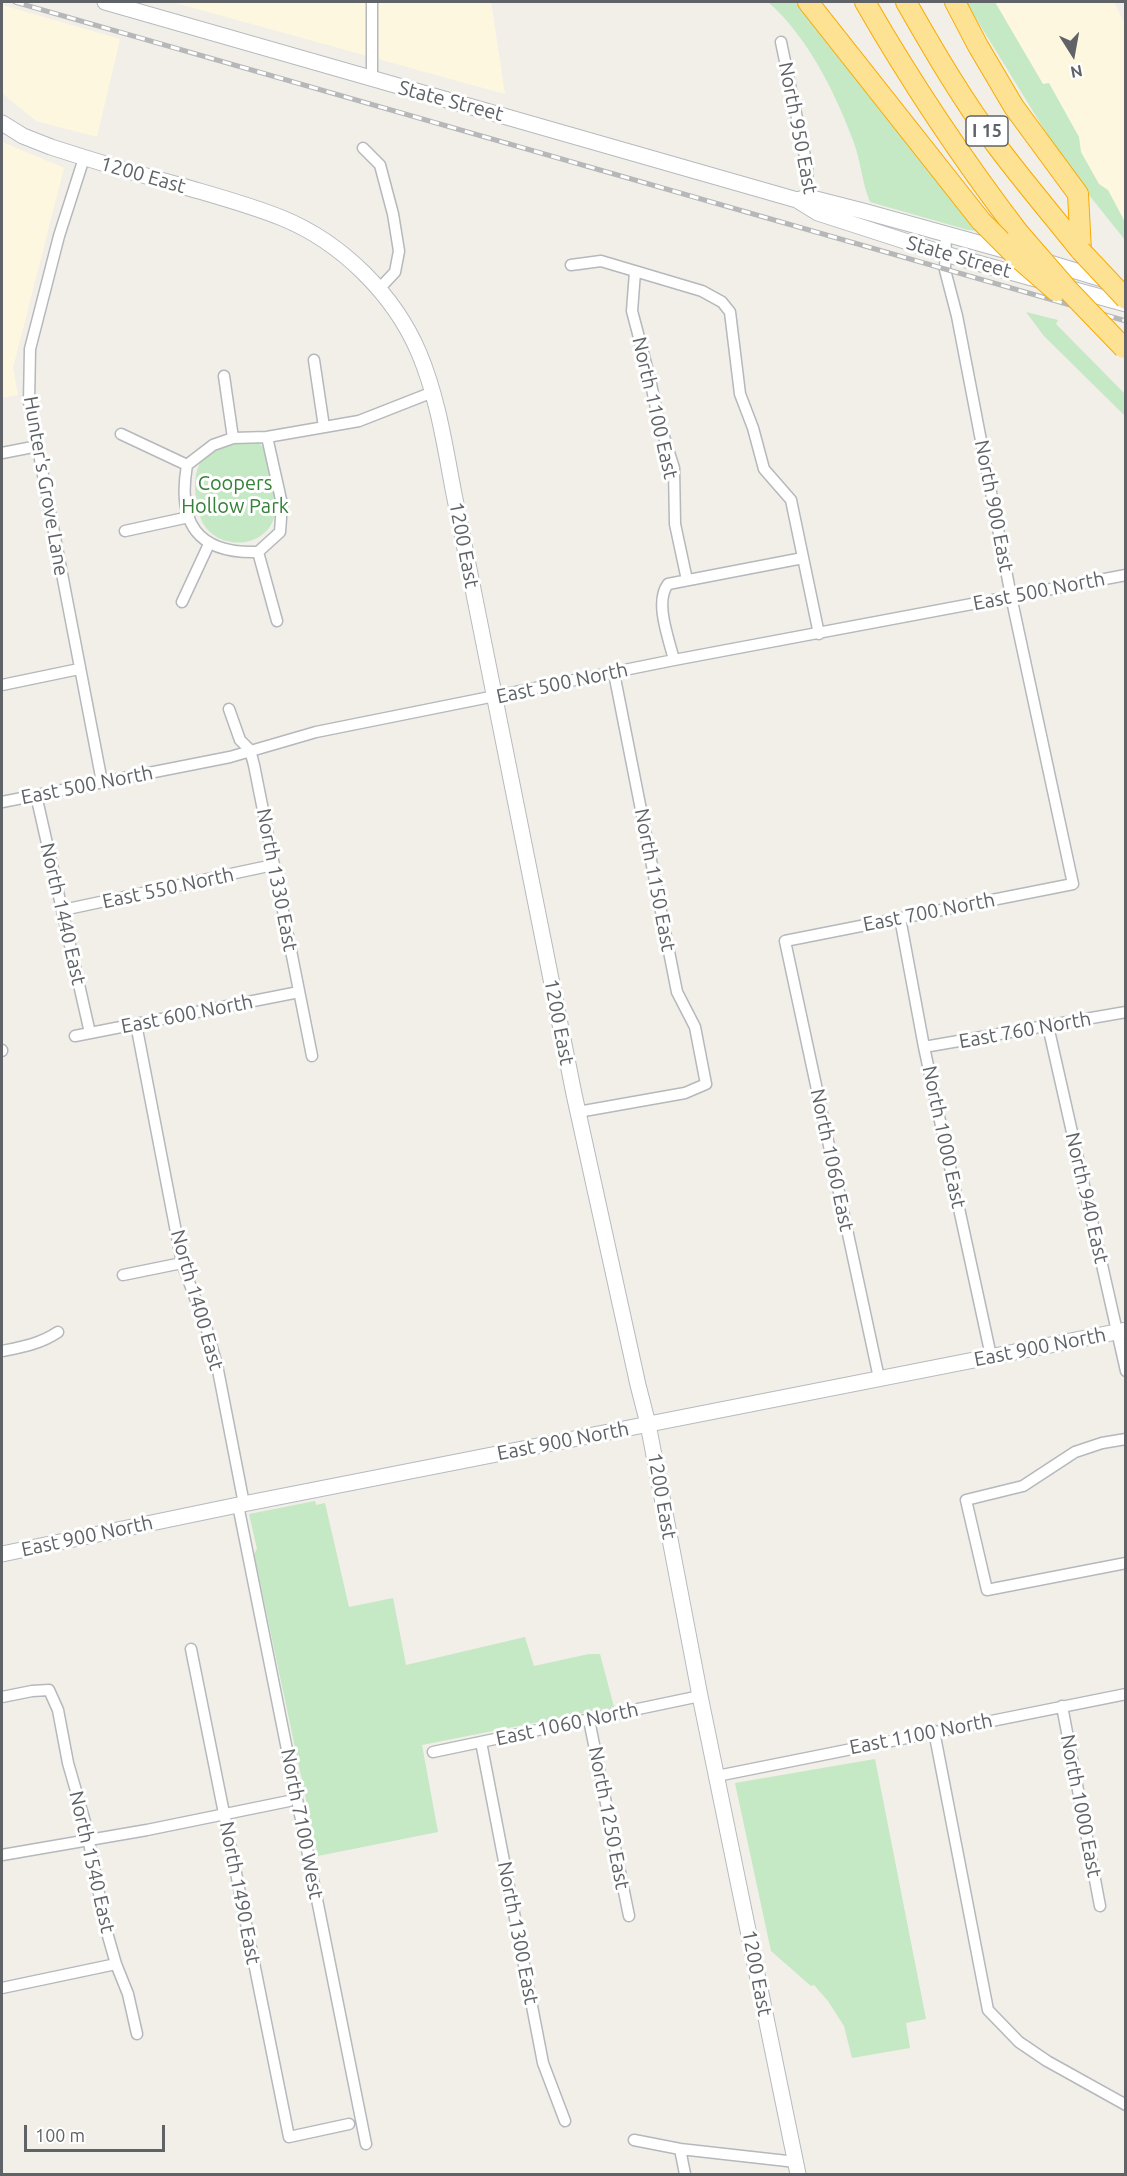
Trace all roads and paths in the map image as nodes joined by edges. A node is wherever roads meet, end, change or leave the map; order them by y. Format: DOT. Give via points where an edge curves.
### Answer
graph roads {
  1 [pos="105,2"];
  2 [pos="372,2"];
  3 [pos="808,2"];
  4 [pos="866,2"];
  5 [pos="906,2"];
  6 [pos="955,2"];
  7 [pos="781,42"];
  8 [pos="372,79"];
  9 [pos="2,123"];
  10 [pos="363,148"];
  11 [pos="84,158"];
  12 [pos="803,198"];
  13 [pos="946,234"];
  14 [pos="1081,251"];
  15 [pos="947,255"];
  16 [pos="571,265"];
  17 [pos="635,272"];
  18 [pos="1125,285"];
  19 [pos="379,289"];
  20 [pos="1125,299"];
  21 [pos="1125,304"];
  22 [pos="1097,321"];
  23 [pos="1125,349"];
  24 [pos="314,360"];
  25 [pos="224,376"];
  26 [pos="434,392"];
  27 [pos="324,427"];
  28 [pos="121,434"];
  29 [pos="267,437"];
  30 [pos="233,438"];
  31 [pos="38,446"];
  32 [pos="2,453"];
  33 [pos="187,465"];
  34 [pos="189,517"];
  35 [pos="125,531"];
  36 [pos="209,544"];
  37 [pos="258,552"];
  38 [pos="803,558"];
  39 [pos="1125,575"];
  40 [pos="687,580"];
  41 [pos="1011,596"];
  42 [pos="182,602"];
  43 [pos="277,621"];
  44 [pos="819,634"];
  45 [pos="674,660"];
  46 [pos="79,669"];
  47 [pos="614,673"];
  48 [pos="2,685"];
  49 [pos="495,697"];
  50 [pos="229,709"];
  51 [pos="250,750"];
  52 [pos="102,782"];
  53 [pos="36,795"];
  54 [pos="2,802"];
  55 [pos="273,865"];
  56 [pos="1073,884"];
  57 [pos="63,910"];
  58 [pos="900,918"];
  59 [pos="785,941"];
  60 [pos="299,992"];
  61 [pos="1125,1012"];
  62 [pos="136,1024"];
  63 [pos="1048,1026"];
  64 [pos="90,1033"];
  65 [pos="75,1036"];
  66 [pos="924,1047"];
  67 [pos="312,1056"];
  68 [pos="578,1112"];
  69 [pos="182,1263"];
  70 [pos="123,1275"];
  71 [pos="1122,1331"];
  72 [pos="57,1332"];
  73 [pos="2,1351"];
  74 [pos="991,1356"];
  75 [pos="1125,1371"];
  76 [pos="879,1378"];
  77 [pos="648,1424"];
  78 [pos="1125,1439"];
  79 [pos="241,1505"];
  80 [pos="2,1554"];
  81 [pos="1125,1563"];
  82 [pos="191,1649"];
  83 [pos="1125,1694"];
  84 [pos="2,1696"];
  85 [pos="700,1696"];
  86 [pos="1062,1706"];
  87 [pos="589,1720"];
  88 [pos="934,1731"];
  89 [pos="481,1742"];
  90 [pos="433,1752"];
  91 [pos="717,1776"];
  92 [pos="289,1802"];
  93 [pos="224,1813"];
  94 [pos="89,1840"];
  95 [pos="2,1855"];
  96 [pos="1100,1906"];
  97 [pos="629,1916"];
  98 [pos="116,1964"];
  99 [pos="2,1988"];
  100 [pos="137,2034"];
  101 [pos="1125,2105"];
  102 [pos="565,2121"];
  103 [pos="349,2124"];
  104 [pos="634,2140"];
  105 [pos="366,2144"];
  106 [pos="680,2149"];
  107 [pos="797,2168"];
  108 [pos="685,2175"];
  1 -- 8 [label="main road, State Street"];
  2 -- 8 [label="street"];
  3 -- 22 [label="highway, bridge" via="981,221 1035,274"];
  4 -- 22 [label="highway, I 15, bridge" via="955,148 1018,232"];
  5 -- 14 [label="highway, I 15" via="984,127"];
  6 -- 14 [label="highway" via="1014,107 1078,195"];
  7 -- 12 [label="street, North 950 East" via="807,166"];
  8 -- 12 [label="main road, State Street"];
  9 -- 11 [label="main road, 1200 East" via="22,136"];
  10 -- 19 [label="street" via="380,165 399,251 394,272"];
  11 -- 19 [label="main road, 1200 East" via="284,219 327,243"];
  11 -- 31 [label="street, Hunter's Grove Lane" via="30,349 29,402"];
  12 -- 13 [label="main road, State Street"];
  12 -- 15 [label="main road, State Street" via="818,213"];
  13 -- 15 [label="street, North 900 East"];
  13 -- 18 [label="main road, State Street"];
  14 -- 20 [label="highway, I 15, bridge"];
  15 -- 21 [label="main road, State Street"];
  15 -- 41 [label="street, North 900 East" via="945,270"];
  16 -- 17 [label="street" via="601,261"];
  17 -- 38 [label="street" via="702,291 722,302 730,312 740,394 764,469 791,500"];
  17 -- 40 [label="street, North 1100 East" via="632,311 674,468 675,524"];
  19 -- 26 [label="main road, 1200 East" via="414,342"];
  22 -- 23 [label="highway, I 15, bridge"];
  24 -- 27 [label="street"];
  25 -- 30 [label="street"];
  26 -- 27 [label="street" via="359,421"];
  26 -- 49 [label="main road, 1200 East"];
  27 -- 29 [label="street"];
  28 -- 33 [label="street"];
  29 -- 30 [label="street"];
  29 -- 37 [label="street" via="282,504 280,532"];
  30 -- 33 [label="street" via="213,445"];
  31 -- 32 [label="street"];
  31 -- 46 [label="street, Hunter's Grove Lane"];
  33 -- 34 [label="street" via="183,488"];
  34 -- 35 [label="street"];
  34 -- 36 [label="street" via="196,533"];
  36 -- 37 [label="street" via="223,550"];
  36 -- 42 [label="street"];
  37 -- 43 [label="street"];
  38 -- 40 [label="street"];
  38 -- 44 [label="street"];
  39 -- 41 [label="street, East 500 North"];
  40 -- 45 [label="street" via="668,584 661,603"];
  41 -- 44 [label="street, East 500 North"];
  41 -- 56 [label="street, North 900 East"];
  44 -- 45 [label="street, East 500 North"];
  45 -- 47 [label="street, East 500 North"];
  46 -- 48 [label="street"];
  46 -- 52 [label="street, Hunter's Grove Lane"];
  47 -- 49 [label="street, East 500 North"];
  47 -- 68 [label="street, North 1150 East" via="677,992 695,1027 706,1084 685,1093"];
  49 -- 51 [label="street, East 500 North" via="316,732"];
  49 -- 68 [label="main road, 1200 East"];
  50 -- 51 [label="street, North 1330 East" via="240,740"];
  51 -- 52 [label="street, East 500 North"];
  51 -- 55 [label="street, North 1330 East"];
  52 -- 53 [label="street, East 500 North"];
  53 -- 54 [label="street, East 500 North"];
  53 -- 57 [label="street, North 1440 East"];
  55 -- 57 [label="street, East 550 North"];
  55 -- 60 [label="street, North 1330 East"];
  56 -- 58 [label="street, East 700 North"];
  57 -- 64 [label="street, North 1440 East"];
  58 -- 59 [label="street, East 700 North"];
  58 -- 66 [label="street, North 1000 East"];
  59 -- 76 [label="street, North 1060 East"];
  60 -- 62 [label="street, East 600 North"];
  60 -- 67 [label="street, North 1330 East"];
  61 -- 63 [label="street, East 760 North"];
  62 -- 64 [label="street, East 600 North"];
  62 -- 69 [label="street, North 1400 East"];
  63 -- 66 [label="street, East 760 North"];
  63 -- 71 [label="street, North 940 East"];
  64 -- 65 [label="street, East 600 North"];
  66 -- 74 [label="street, North 1000 East"];
  68 -- 77 [label="main road, 1200 East"];
  69 -- 70 [label="street"];
  69 -- 79 [label="street, North 1400 East" via="217,1365"];
  71 -- 74 [label="main road, East 900 North"];
  71 -- 75 [label="street, North 940 East"];
  72 -- 73 [label="street" via="35,1344"];
  74 -- 76 [label="main road, East 900 North"];
  76 -- 77 [label="main road, East 900 North"];
  77 -- 79 [label="main road, East 900 North"];
  77 -- 85 [label="main road, 1200 East"];
  78 -- 81 [label="street" via="1075,1452 1023,1486 966,1500 987,1590"];
  79 -- 80 [label="main road, East 900 North"];
  79 -- 105 [label="street, North 7100 West"];
  82 -- 93 [label="street, North 1490 East"];
  83 -- 86 [label="street, East 1100 North"];
  84 -- 94 [label="street, North 1540 East" via="49,1690 58,1710"];
  85 -- 87 [label="street, East 1060 North"];
  85 -- 91 [label="main road, 1200 East"];
  86 -- 88 [label="street, East 1100 North"];
  86 -- 96 [label="street, North 1000 East"];
  87 -- 89 [label="street, East 1060 North"];
  87 -- 97 [label="street, North 1250 East"];
  88 -- 91 [label="street, East 1100 North"];
  88 -- 101 [label="street" via="988,2010 1019,2042"];
  89 -- 90 [label="street, East 1060 North"];
  89 -- 102 [label="street, North 1300 East" via="543,2063"];
  91 -- 107 [label="main road, 1200 East"];
  92 -- 93 [label="street"];
  93 -- 94 [label="street"];
  93 -- 103 [label="street, North 1490 East" via="289,2137"];
  94 -- 95 [label="street"];
  94 -- 98 [label="street, North 1540 East"];
  98 -- 99 [label="street"];
  98 -- 100 [label="street, North 1540 East"];
  104 -- 106 [label="street"];
  106 -- 107 [label="street"];
  106 -- 108 [label="street"];
}
